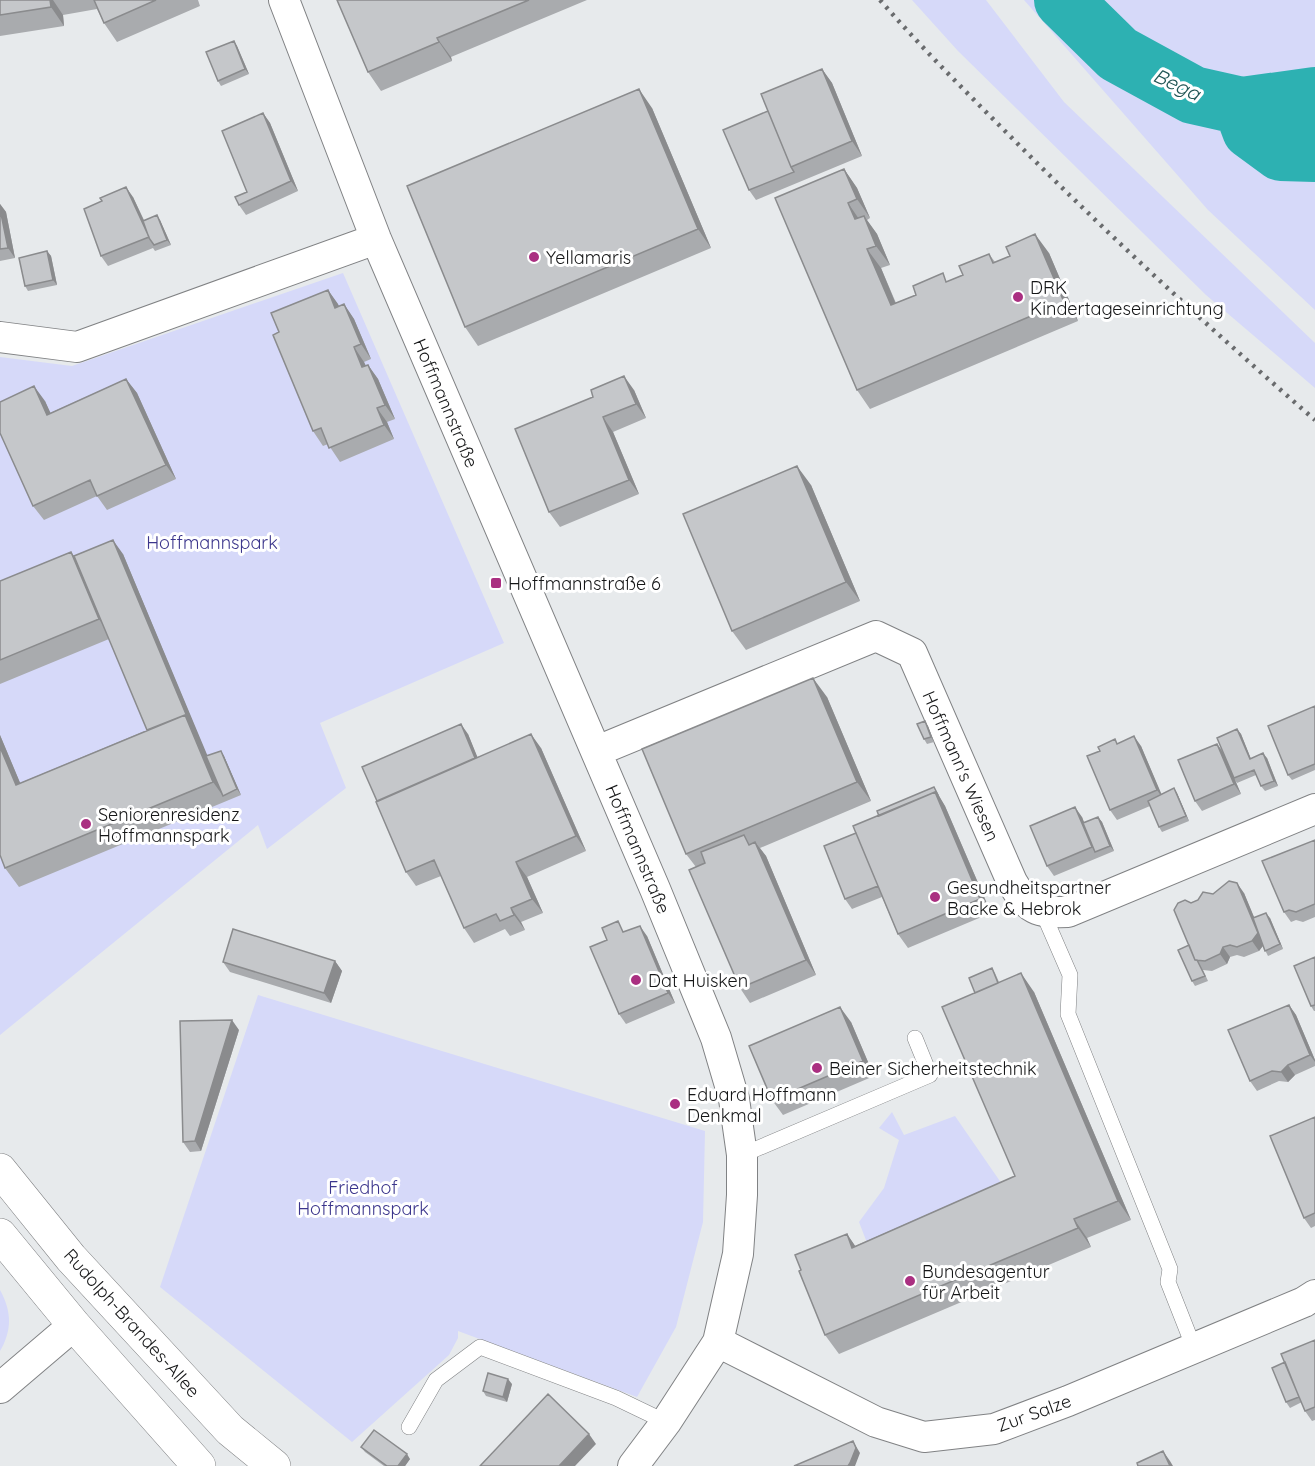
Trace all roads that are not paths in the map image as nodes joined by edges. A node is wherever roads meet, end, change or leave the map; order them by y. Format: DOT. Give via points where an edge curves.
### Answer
graph roads {
  1 [pos="284,0"];
  2 [pos="376,239"];
  3 [pos="0,337"];
  4 [pos="597,751"];
  5 [pos="1315,809"];
  6 [pos="1043,913"];
  7 [pos="915,1038"];
  8 [pos="742,1155"];
  9 [pos="0,1170"];
  10 [pos="0,1235"];
  11 [pos="1315,1295"];
  12 [pos="74,1325"];
  13 [pos="718,1342"];
  14 [pos="1194,1348"];
  15 [pos="0,1388"];
  16 [pos="666,1422"];
  17 [pos="409,1427"];
  18 [pos="199,1466"];
  19 [pos="274,1466"];
  20 [pos="633,1466"];
  1 -- 2 [label="street, Hoffmannstraße"];
  2 -- 3 [label="street" via="77,347"];
  2 -- 4 [label="street, Hoffmannstraße"];
  4 -- 6 [label="street, Hoffmann's Wiesen" via="876,636 912,653 1012,882 1023,901"];
  4 -- 8 [label="street, Hoffmannstraße" via="716,1038 734,1099"];
  5 -- 6 [label="street" via="1068,912"];
  6 -- 14 [label="lane" via="1070,975 1068,1014 1170,1269 1168,1282"];
  7 -- 8 [label="lane" via="930,1075"];
  8 -- 13 [label="street, Hoffmannstraße" via="738,1254"];
  9 -- 19 [label="main road, Rudolph-Brandes-Allee" via="71,1258 230,1430"];
  10 -- 12 [label="main road"];
  11 -- 14 [label="street, Zur Salze"];
  12 -- 15 [label="street"];
  12 -- 18 [label="main road"];
  13 -- 14 [label="street, Zur Salze" via="876,1422 924,1437 994,1429"];
  13 -- 16 [label="street, Hoffmannstraße"];
  16 -- 17 [label="lane" via="616,1398 480,1347 436,1380"];
  16 -- 20 [label="street, Hoffmannstraße"];
}
